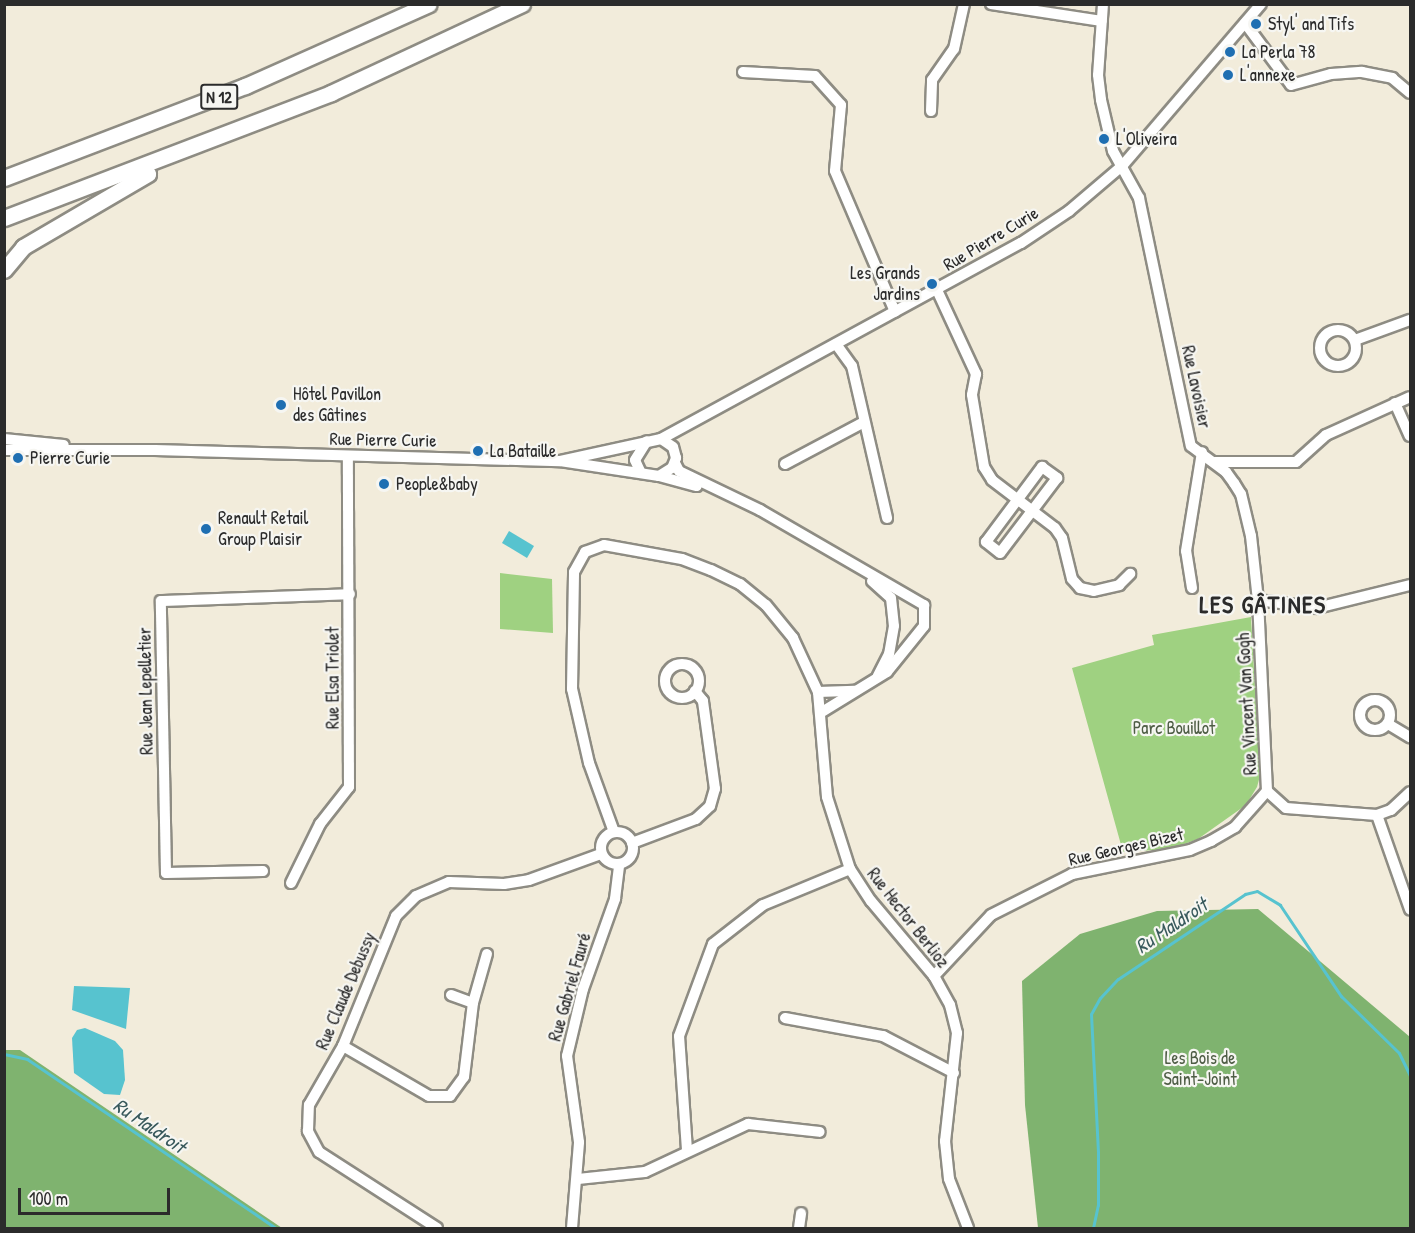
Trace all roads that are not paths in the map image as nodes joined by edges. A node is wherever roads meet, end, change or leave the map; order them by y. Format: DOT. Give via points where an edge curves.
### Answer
graph roads {
  1 [pos="429,4"];
  2 [pos="522,4"];
  3 [pos="964,4"];
  4 [pos="991,4"];
  5 [pos="1103,4"];
  6 [pos="1261,4"];
  7 [pos="1102,21"];
  8 [pos="1245,23"];
  9 [pos="743,72"];
  10 [pos="1410,93"];
  11 [pos="931,111"];
  12 [pos="185,152"];
  13 [pos="1123,165"];
  14 [pos="4,178"];
  15 [pos="4,218"];
  16 [pos="4,270"];
  17 [pos="937,290"];
  18 [pos="895,312"];
  19 [pos="1410,320"];
  20 [pos="1355,340"];
  21 [pos="836,344"];
  22 [pos="1410,397"];
  23 [pos="1395,403"];
  24 [pos="864,422"];
  25 [pos="680,428"];
  26 [pos="1410,436"];
  27 [pos="661,439"];
  28 [pos="4,440"];
  29 [pos="647,441"];
  30 [pos="673,447"];
  31 [pos="97,449"];
  32 [pos="4,450"];
  33 [pos="1202,452"];
  34 [pos="348,456"];
  35 [pos="560,461"];
  36 [pos="1215,462"];
  37 [pos="675,464"];
  38 [pos="785,464"];
  39 [pos="641,473"];
  40 [pos="659,476"];
  41 [pos="712,489"];
  42 [pos="1018,500"];
  43 [pos="1032,511"];
  44 [pos="887,518"];
  45 [pos="863,572"];
  46 [pos="1130,574"];
  47 [pos="1410,585"];
  48 [pos="1192,588"];
  49 [pos="350,594"];
  50 [pos="1258,600"];
  51 [pos="875,681"];
  52 [pos="695,691"];
  53 [pos="855,691"];
  54 [pos="818,692"];
  55 [pos="822,712"];
  56 [pos="1388,724"];
  57 [pos="1410,737"];
  58 [pos="1267,791"];
  59 [pos="1410,792"];
  60 [pos="1377,816"];
  61 [pos="614,832"];
  62 [pos="632,843"];
  63 [pos="601,854"];
  64 [pos="620,865"];
  65 [pos="849,869"];
  66 [pos="263,870"];
  67 [pos="291,883"];
  68 [pos="1410,909"];
  69 [pos="488,954"];
  70 [pos="934,976"];
  71 [pos="451,996"];
  72 [pos="473,1003"];
  73 [pos="785,1018"];
  74 [pos="343,1046"];
  75 [pos="954,1073"];
  76 [pos="820,1132"];
  77 [pos="687,1150"];
  78 [pos="578,1179"];
  79 [pos="801,1213"];
  80 [pos="437,1228"];
  81 [pos="572,1228"];
  82 [pos="799,1228"];
  83 [pos="968,1228"];
  1 -- 14 [label="highway, N 12" via="245,86"];
  2 -- 12 [label="highway, N 12" via="331,93"];
  3 -- 11 [label="street" via="954,49 932,80"];
  4 -- 7 [label="street"];
  5 -- 7 [label="street, Rue Lavoisier"];
  6 -- 8 [label="street, Rue Pierre Curie"];
  7 -- 13 [label="street, Rue Lavoisier" via="1101,100 1113,151"];
  8 -- 10 [label="street" via="1291,85 1331,74 1362,72 1392,78"];
  8 -- 13 [label="street, Rue Pierre Curie"];
  9 -- 18 [label="street" via="815,76 841,105 835,171"];
  12 -- 15 [label="highway, N 12"];
  12 -- 16 [label="highway" via="23,247"];
  13 -- 17 [label="street, Rue Pierre Curie" via="1033,235"];
  13 -- 33 [label="street, Rue Lavoisier" via="1138,198 1191,446"];
  17 -- 18 [label="street, Rue Pierre Curie"];
  17 -- 42 [label="street" via="976,374 972,395 984,467 992,480"];
  18 -- 21 [label="street, Rue Pierre Curie"];
  19 -- 20 [label="street"];
  21 -- 24 [label="street" via="852,366"];
  21 -- 25 [label="street, Rue Pierre Curie"];
  22 -- 23 [label="street"];
  23 -- 26 [label="street"];
  23 -- 36 [label="street" via="1326,435 1296,462"];
  24 -- 38 [label="street"];
  24 -- 44 [label="street"];
  25 -- 27 [label="street, Rue Pierre Curie"];
  25 -- 30 [label="street"];
  27 -- 29 [label="street, Rue Pierre Curie"];
  27 -- 30 [label="street"];
  28 -- 31 [label="street, Rue Pierre Curie"];
  29 -- 35 [label="street, Rue Pierre Curie"];
  29 -- 39 [label="street" via="634,460"];
  30 -- 37 [label="street"];
  31 -- 32 [label="street, Rue Pierre Curie"];
  31 -- 34 [label="street, Rue Pierre Curie"];
  33 -- 36 [label="street, Rue Lavoisier"];
  33 -- 48 [label="street" via="1186,551"];
  34 -- 35 [label="street, Rue Pierre Curie"];
  34 -- 49 [label="street, Rue Elsa Triolet"];
  35 -- 39 [label="street, Rue Pierre Curie"];
  36 -- 50 [label="street, Rue Lavoisier" via="1241,494 1253,547"];
  37 -- 40 [label="street"];
  37 -- 41 [label="street" via="679,471"];
  39 -- 40 [label="street, Rue Pierre Curie"];
  40 -- 41 [label="street, Rue Pierre Curie"];
  41 -- 45 [label="street" via="792,527"];
  42 -- 43 [label="street"];
  42 -- 43 [label="street" via="1042,467 1057,478"];
  42 -- 43 [label="street" via="986,542 1000,553"];
  43 -- 46 [label="street" via="1062,538 1072,579 1080,588 1094,591 1119,585"];
  45 -- 51 [label="street" via="891,598 894,626 889,654"];
  45 -- 51 [label="street" via="924,605 926,614 924,626"];
  47 -- 50 [label="street" via="1317,608"];
  49 -- 66 [label="street, Rue Jean Lepelletier" via="160,601 166,873"];
  49 -- 67 [label="street, Rue Elsa Triolet" via="348,787 320,824"];
  50 -- 58 [label="street, Rue Vincent Van Gogh"];
  51 -- 53 [label="street"];
  52 -- 62 [label="street" via="703,701 715,789 710,806 696,819"];
  53 -- 54 [label="street"];
  53 -- 55 [label="street"];
  54 -- 55 [label="street, Rue Hector Berlioz"];
  54 -- 61 [label="street, Rue Hector Berlioz" via="793,638 766,605 740,584 682,559 604,545 585,552 574,572 572,689 580,734"];
  55 -- 65 [label="street, Rue Hector Berlioz" via="827,797"];
  56 -- 57 [label="street"];
  58 -- 60 [label="street, Rue Vincent Van Gogh" via="1286,808"];
  58 -- 70 [label="street, Rue Georges Bizet" via="1235,826 1211,841 1190,850 1072,874 992,915"];
  59 -- 60 [label="street" via="1391,810"];
  60 -- 68 [label="street"];
  61 -- 62 [label="street" via="623,833"];
  61 -- 63 [label="street" via="601,842"];
  62 -- 64 [label="street" via="631,857"];
  63 -- 64 [label="street" via="610,864"];
  63 -- 74 [label="street, Rue Claude Debussy" via="529,880 504,884 449,882 416,896 396,916"];
  64 -- 78 [label="street, Rue Gabriel Fauré" via="615,899 583,989 567,1056 579,1142"];
  65 -- 70 [label="street, Rue Hector Berlioz"];
  65 -- 77 [label="street" via="763,905 713,945 679,1036"];
  69 -- 72 [label="street"];
  70 -- 75 [label="street, Rue Hector Berlioz" via="950,1005 957,1033"];
  71 -- 72 [label="street"];
  72 -- 74 [label="street" via="464,1077 450,1096 429,1096"];
  73 -- 75 [label="street" via="883,1036"];
  74 -- 80 [label="street, Rue Claude Debussy" via="309,1105 308,1131 312,1142 328,1161"];
  75 -- 83 [label="street, Rue Hector Berlioz" via="945,1141 951,1186"];
  76 -- 77 [label="street" via="748,1124"];
  77 -- 78 [label="street" via="645,1172"];
  78 -- 81 [label="street, Rue Gabriel Fauré"];
  79 -- 82 [label="street"];
}
